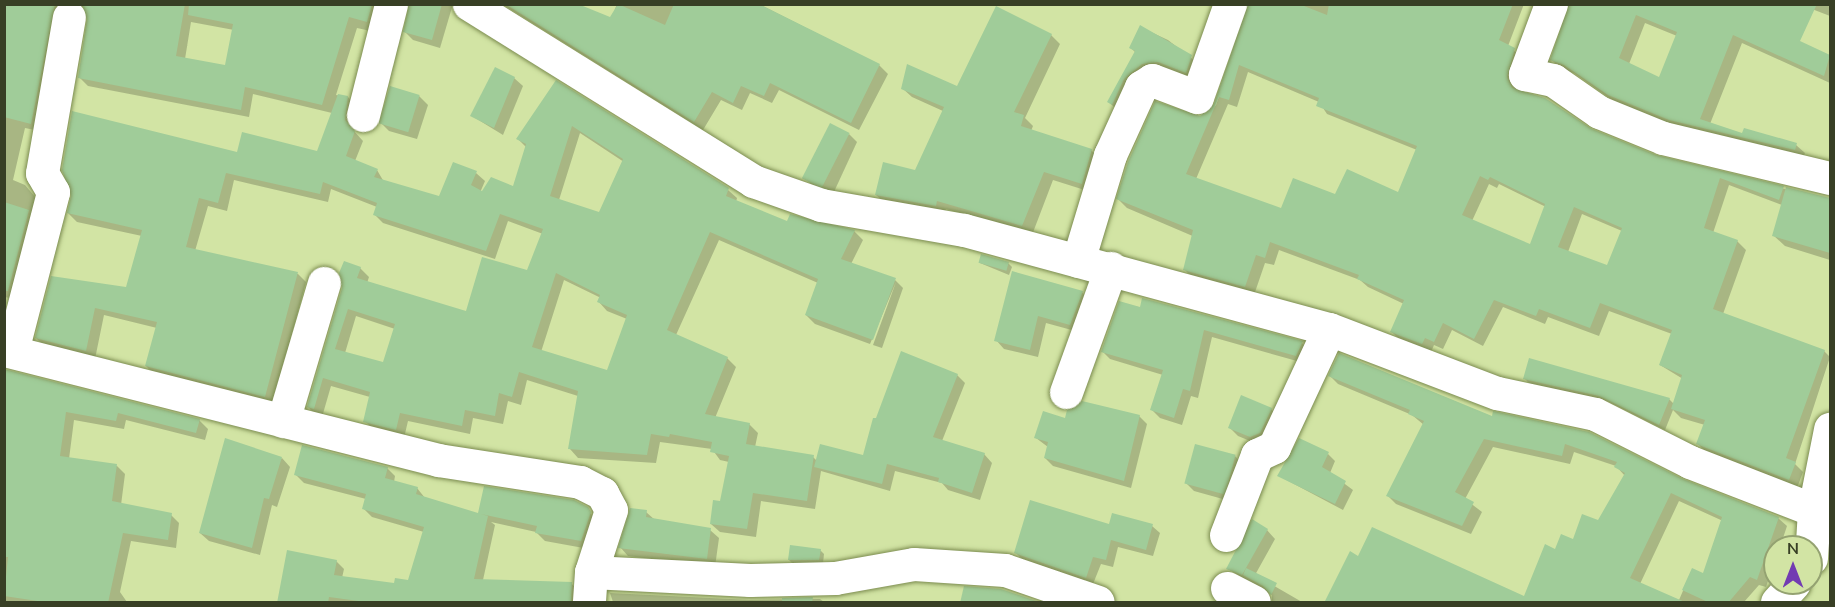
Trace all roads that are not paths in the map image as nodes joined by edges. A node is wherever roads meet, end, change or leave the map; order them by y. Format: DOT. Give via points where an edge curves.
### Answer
graph roads {
  1 [pos="391,4"];
  2 [pos="469,4"];
  3 [pos="1230,4"];
  4 [pos="1551,4"];
  5 [pos="69,17"];
  6 [pos="363,115"];
  7 [pos="1830,178"];
  8 [pos="1078,261"];
  9 [pos="1111,268"];
  10 [pos="324,283"];
  11 [pos="1329,329"];
  12 [pos="8,351"];
  13 [pos="1066,392"];
  14 [pos="283,421"];
  15 [pos="1830,429"];
  16 [pos="1226,535"];
  17 [pos="1815,535"];
  18 [pos="1817,535"];
  19 [pos="590,587"];
  20 [pos="1082,600"];
  1 -- 6 [label="street"];
  2 -- 8 [label="street" via="753,181 821,205 964,230"];
  3 -- 8 [label="street" via="1197,97 1152,80 1142,87 1110,155"];
  4 -- 7 [label="street" via="1525,74 1553,80 1599,112 1663,138"];
  5 -- 12 [label="street" via="42,173 53,192"];
  8 -- 9 [label="street"];
  9 -- 11 [label="street"];
  9 -- 13 [label="street"];
  10 -- 14 [label="street"];
  11 -- 16 [label="street" via="1274,447 1257,455"];
  11 -- 17 [label="street" via="1497,393 1595,414 1690,462"];
  12 -- 14 [label="street"];
  14 -- 19 [label="street" via="438,460 580,482 602,493 611,510"];
  15 -- 18 [label="street"];
  19 -- 20 [label="street" via="814,579 914,564 1005,570"];
}
